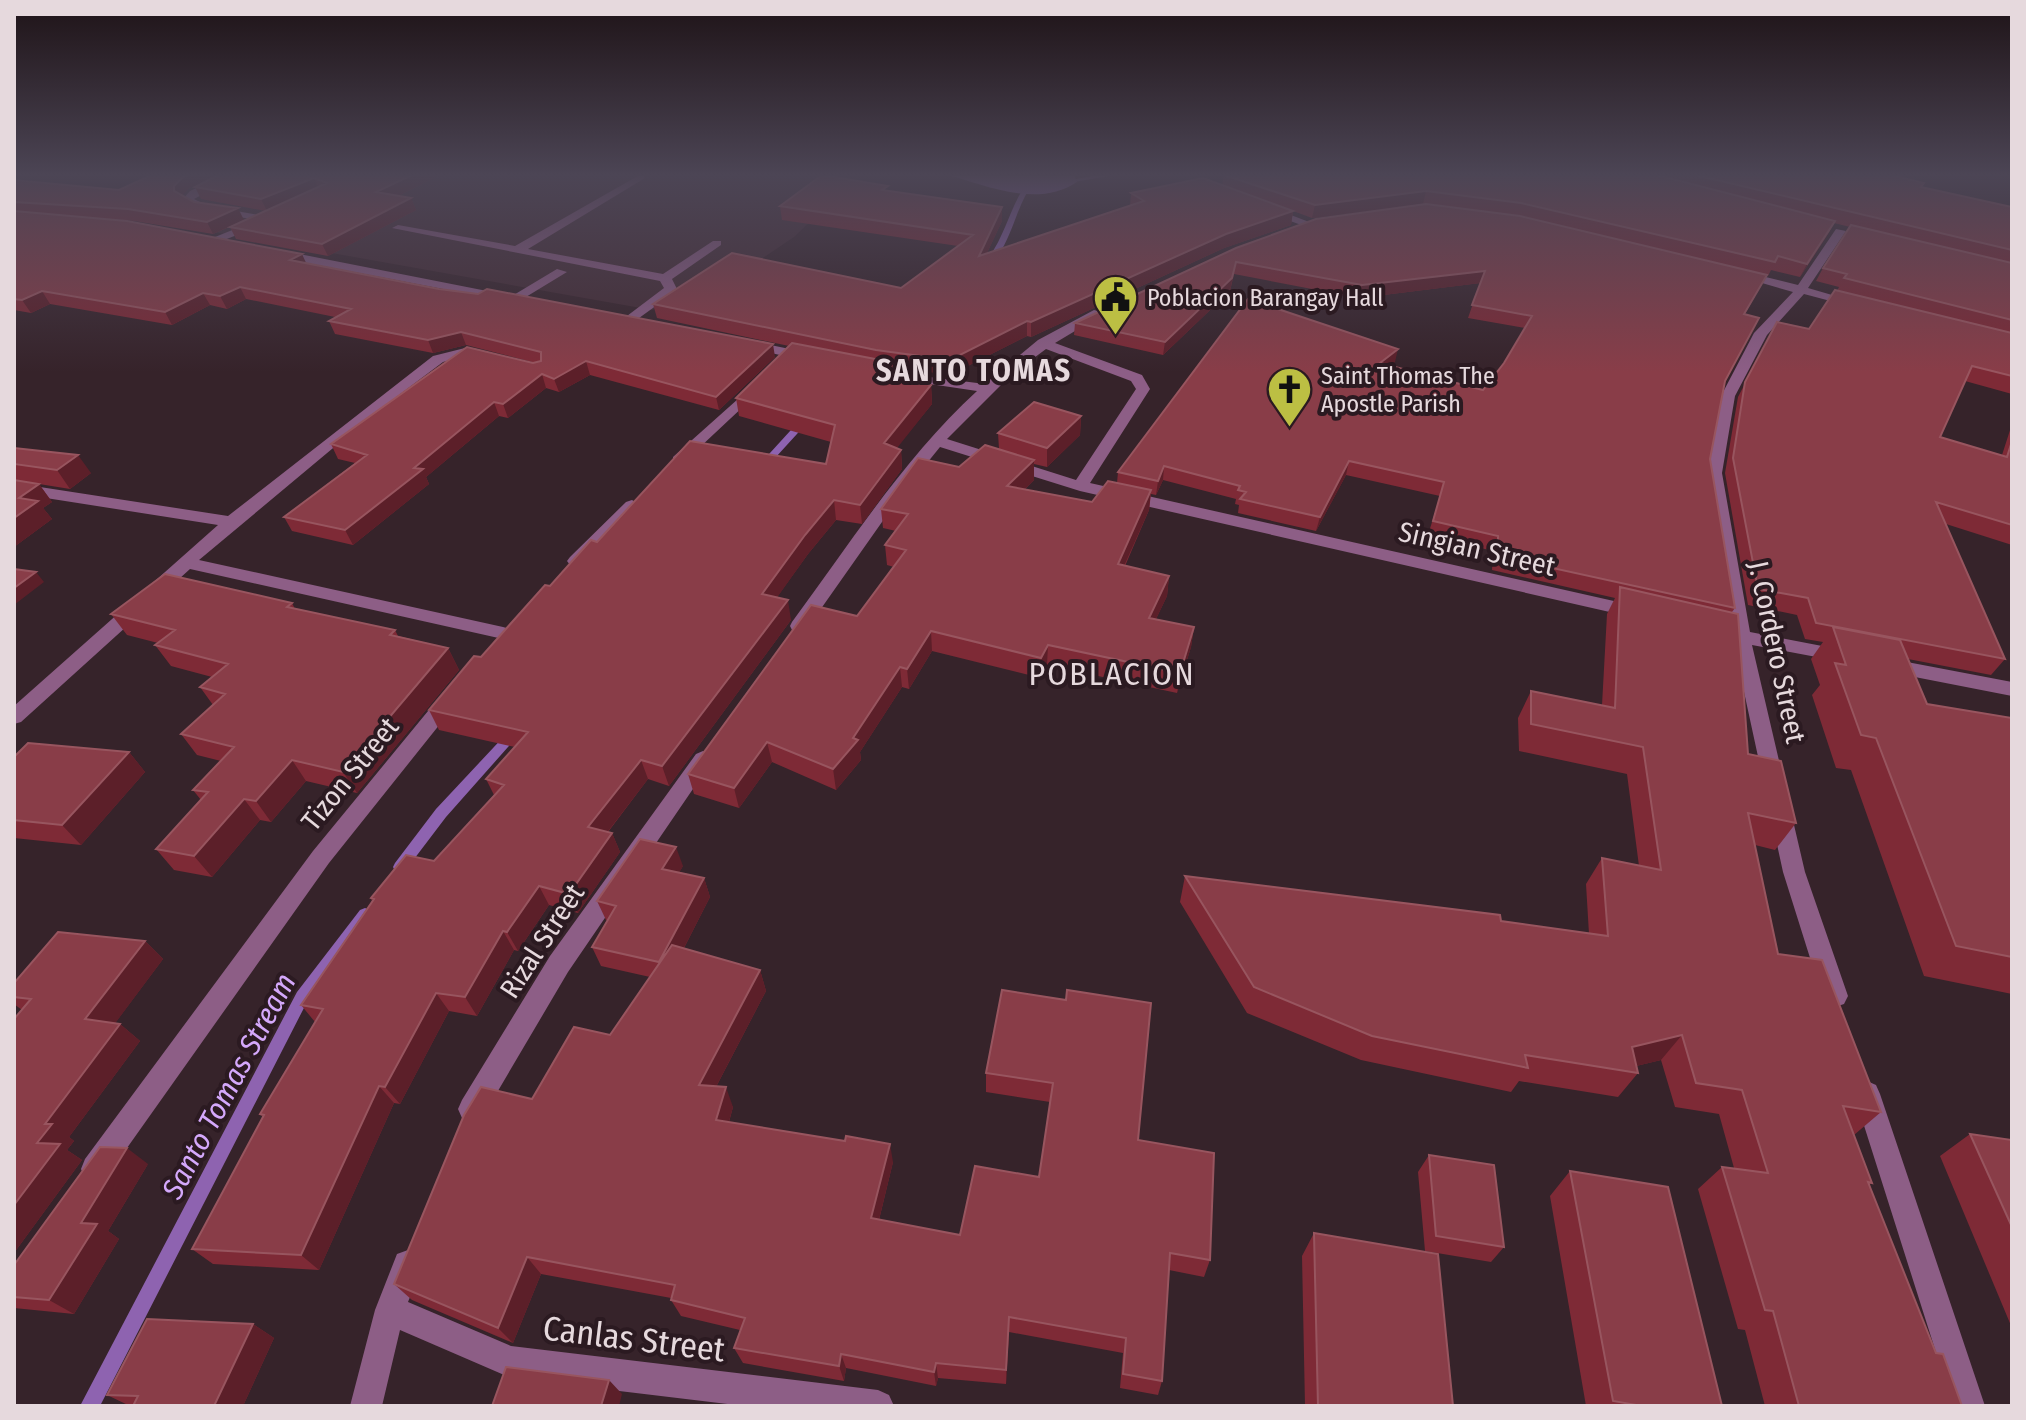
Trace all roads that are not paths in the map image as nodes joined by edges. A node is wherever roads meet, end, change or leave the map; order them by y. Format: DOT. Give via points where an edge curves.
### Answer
graph roads {
  1 [pos="209,239"];
  2 [pos="459,239"];
  3 [pos="535,239"];
  4 [pos="1834,239"];
  5 [pos="717,243"];
  6 [pos="238,246"];
  7 [pos="517,250"];
  8 [pos="263,251"];
  9 [pos="558,258"];
  10 [pos="594,266"];
  11 [pos="1716,268"];
  12 [pos="561,272"];
  13 [pos="665,278"];
  14 [pos="1801,290"];
  15 [pos="516,299"];
  16 [pos="1123,302"];
  17 [pos="544,305"];
  18 [pos="1877,309"];
  19 [pos="614,319"];
  20 [pos="628,322"];
  21 [pos="647,326"];
  22 [pos="731,340"];
  23 [pos="1043,343"];
  24 [pos="791,353"];
  25 [pos="828,361"];
  26 [pos="509,363"];
  27 [pos="892,375"];
  28 [pos="985,388"];
  29 [pos="935,440"];
  30 [pos="666,472"];
  31 [pos="1080,486"];
  32 [pos="14,488"];
  33 [pos="643,494"];
  34 [pos="231,522"];
  35 [pos="188,563"];
  36 [pos="555,581"];
  37 [pos="524,612"];
  38 [pos="1649,615"];
  39 [pos="1711,629"];
  40 [pos="503,633"];
  41 [pos="1741,636"];
  42 [pos="785,646"];
  43 [pos="483,657"];
  44 [pos="464,680"];
  45 [pos="2012,689"];
  46 [pos="14,717"];
  47 [pos="710,749"];
  48 [pos="1843,1020"];
  49 [pos="1862,1080"];
  50 [pos="467,1121"];
  51 [pos="80,1189"];
  52 [pos="414,1252"];
  53 [pos="390,1310"];
  54 [pos="366,1406"];
  55 [pos="878,1406"];
  56 [pos="1969,1406"];
  1 -- 6 [label="street"];
  2 -- 7 [label="street"];
  3 -- 7 [label="street"];
  4 -- 14 [label="street, J. Cordero Street"];
  5 -- 13 [label="street"];
  7 -- 9 [label="street"];
  8 -- 15 [label="street"];
  9 -- 10 [label="street"];
  9 -- 12 [label="street" via="554,265"];
  10 -- 12 [label="street"];
  10 -- 13 [label="street"];
  11 -- 14 [label="street"];
  12 -- 15 [label="street"];
  13 -- 20 [label="street" via="671,289"];
  14 -- 18 [label="street"];
  14 -- 41 [label="street, J. Cordero Street" via="1761,333 1728,396 1714,473"];
  15 -- 17 [label="street"];
  16 -- 23 [label="street"];
  19 -- 20 [label="street"];
  20 -- 21 [label="street"];
  22 -- 24 [label="street"];
  23 -- 28 [label="street"];
  23 -- 31 [label="street" via="1137,378 1143,389"];
  24 -- 25 [label="street"];
  24 -- 30 [label="street"];
  26 -- 34 [label="street" via="465,352 438,359"];
  27 -- 28 [label="street"];
  28 -- 29 [label="street"];
  29 -- 31 [label="street, Singian Street"];
  29 -- 42 [label="street"];
  31 -- 38 [label="street, Singian Street"];
  32 -- 34 [label="street"];
  33 -- 36 [label="street"];
  34 -- 35 [label="street"];
  35 -- 40 [label="street"];
  35 -- 46 [label="street"];
  37 -- 40 [label="street"];
  39 -- 41 [label="street"];
  40 -- 43 [label="street"];
  41 -- 45 [label="street"];
  41 -- 48 [label="street, J. Cordero Street" via="1794,872"];
  44 -- 51 [label="street, Tizon Street" via="321,857"];
  47 -- 50 [label="street, Rizal Street" via="559,964"];
  49 -- 56 [label="street"];
  52 -- 53 [label="street"];
  53 -- 54 [label="street"];
  53 -- 55 [label="street, Canlas Street" via="511,1362"];
}
